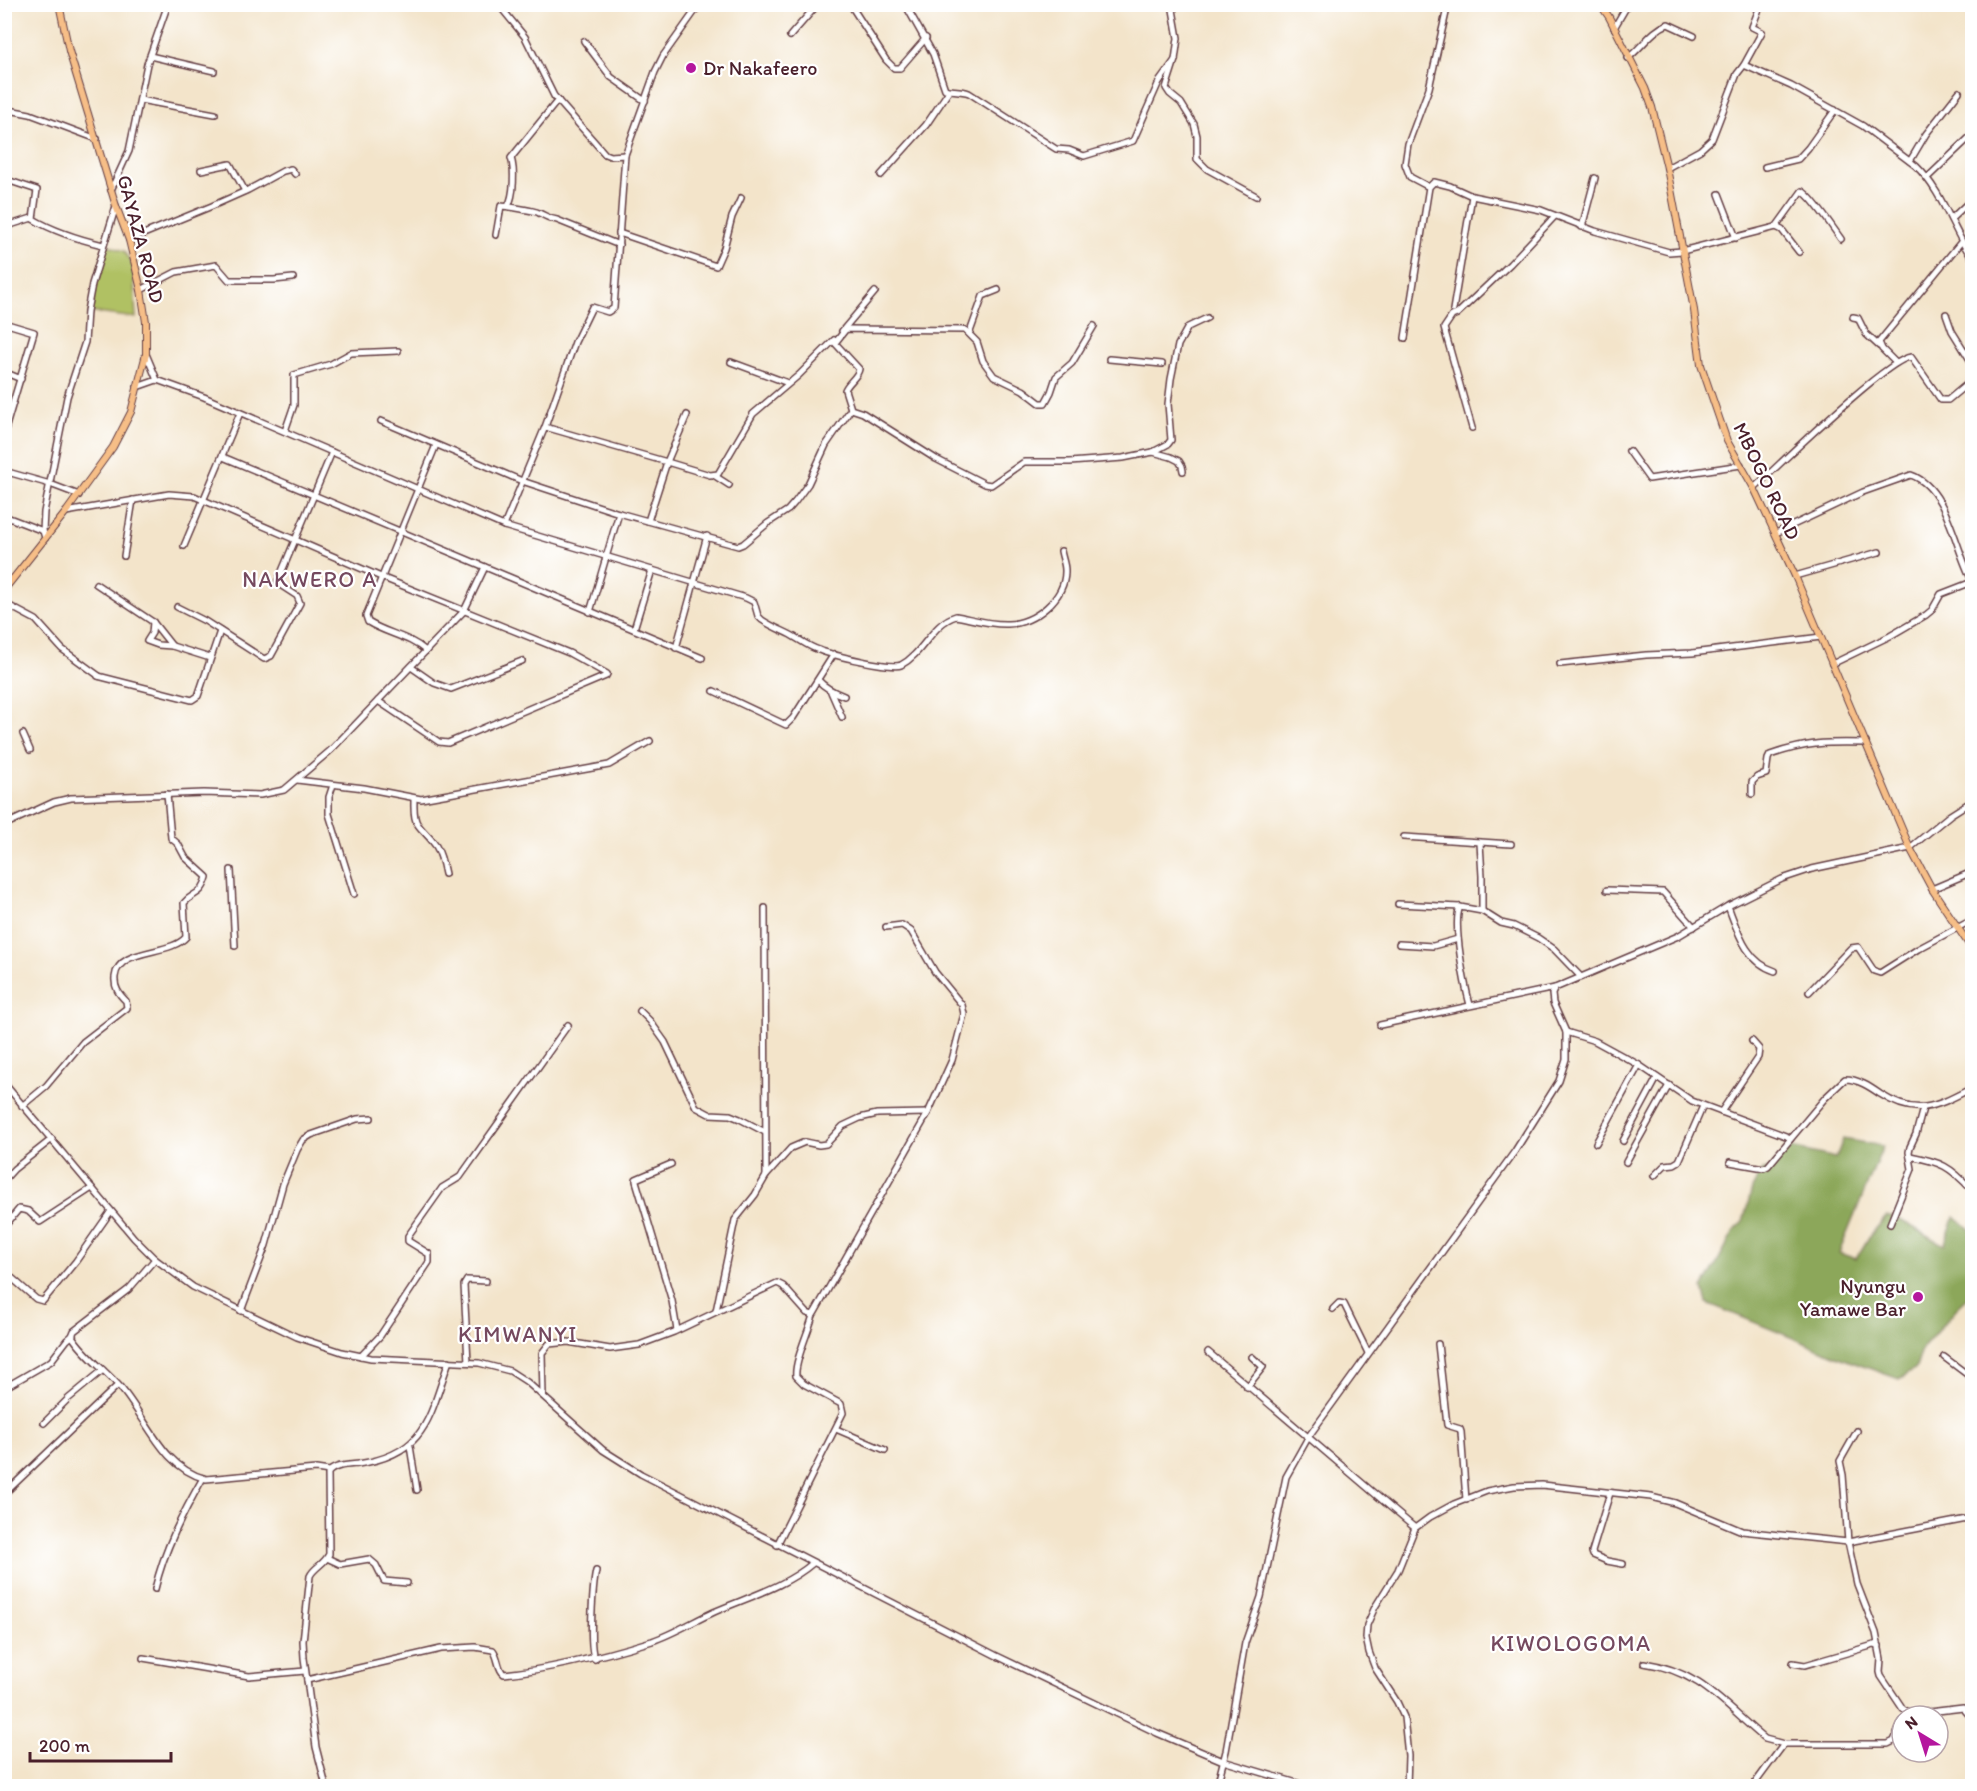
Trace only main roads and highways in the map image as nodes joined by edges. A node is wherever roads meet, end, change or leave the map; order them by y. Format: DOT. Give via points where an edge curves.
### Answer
graph roads {
  1 [pos="59,4"];
  2 [pos="1600,4"];
  3 [pos="4,590"];
  4 [pos="1972,949"];
  1 -- 3 [label="main road, GAYAZA ROAD" via="69,51 129,240 146,322 146,354 131,412 113,447"];
  2 -- 4 [label="main road, MBOGO ROAD" via="1645,88 1667,168 1701,365 1726,441 1776,533 1910,849"];
}
